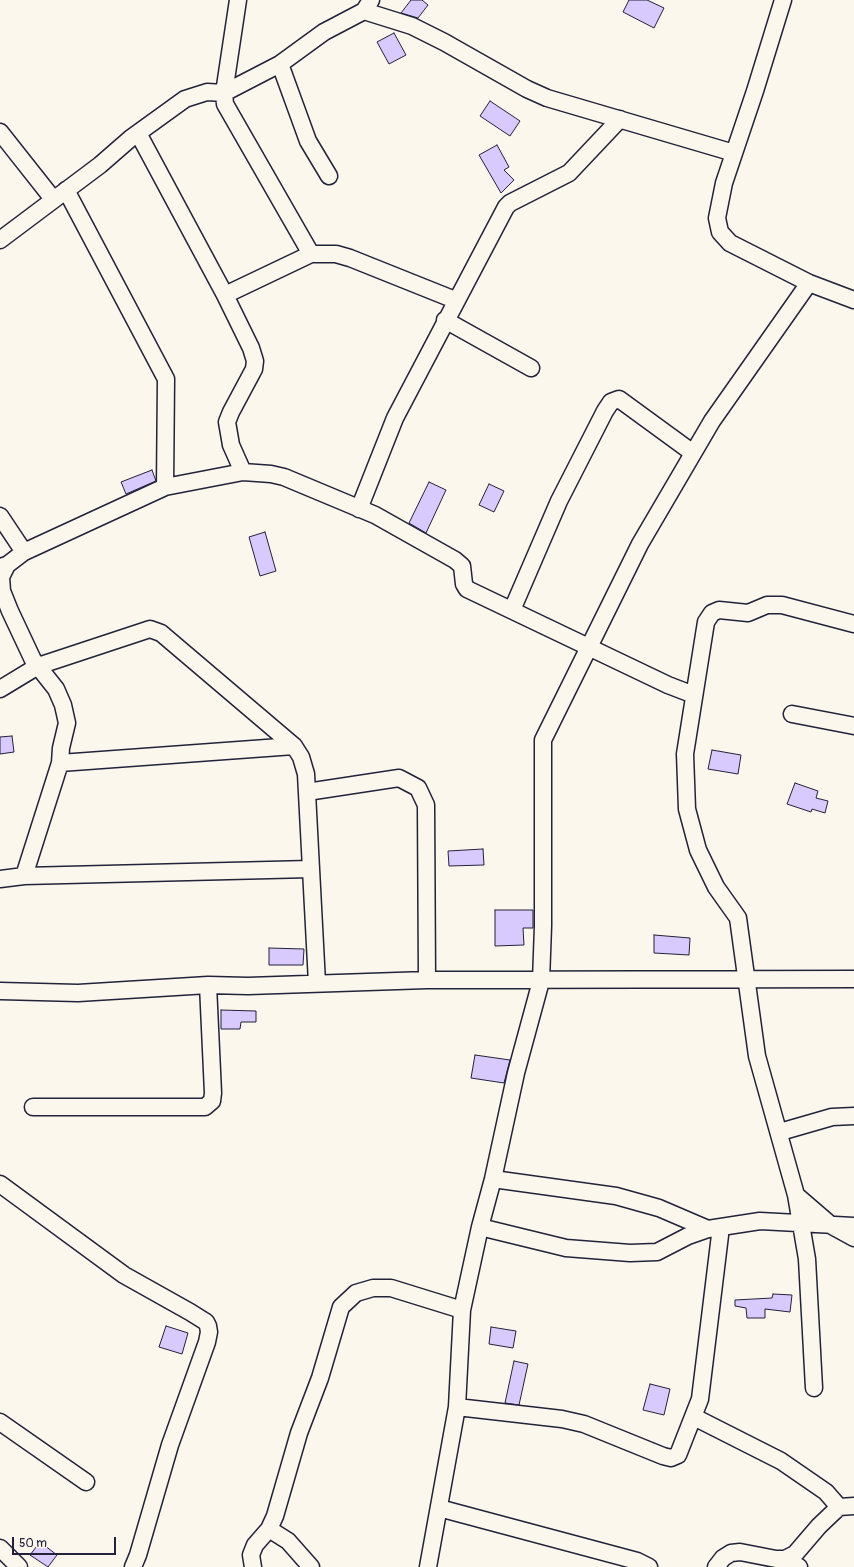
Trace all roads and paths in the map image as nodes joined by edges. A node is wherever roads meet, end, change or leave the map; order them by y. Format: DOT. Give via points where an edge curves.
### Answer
graph roads {
  1 [pos="238,0"];
  2 [pos="783,0"];
  3 [pos="367,5"];
  4 [pos="280,64"];
  5 [pos="224,93"];
  6 [pos="620,119"];
  7 [pos="0,132"];
  8 [pos="138,133"];
  9 [pos="734,153"];
  10 [pos="329,176"];
  11 [pos="59,195"];
  12 [pos="0,240"];
  13 [pos="311,254"];
  14 [pos="809,282"];
  15 [pos="225,295"];
  16 [pos="455,300"];
  17 [pos="854,300"];
  18 [pos="445,320"];
  19 [pos="531,368"];
  20 [pos="693,453"];
  21 [pos="243,472"];
  22 [pos="166,487"];
  23 [pos="359,509"];
  24 [pos="0,516"];
  25 [pos="24,552"];
  26 [pos="3,566"];
  27 [pos="512,610"];
  28 [pos="854,624"];
  29 [pos="590,647"];
  30 [pos="38,666"];
  31 [pos="0,689"];
  32 [pos="694,695"];
  33 [pos="792,714"];
  34 [pos="854,726"];
  35 [pos="294,746"];
  36 [pos="60,763"];
  37 [pos="307,792"];
  38 [pos="310,869"];
  39 [pos="24,876"];
  40 [pos="0,878"];
  41 [pos="747,978"];
  42 [pos="854,979"];
  43 [pos="427,980"];
  44 [pos="541,981"];
  45 [pos="317,983"];
  46 [pos="208,985"];
  47 [pos="0,992"];
  48 [pos="33,1107"];
  49 [pos="854,1116"];
  50 [pos="780,1132"];
  51 [pos="493,1179"];
  52 [pos="0,1184"];
  53 [pos="796,1195"];
  54 [pos="800,1224"];
  55 [pos="832,1226"];
  56 [pos="854,1226"];
  57 [pos="480,1227"];
  58 [pos="715,1228"];
  59 [pos="854,1238"];
  60 [pos="462,1310"];
  61 [pos="814,1388"];
  62 [pos="457,1407"];
  63 [pos="694,1417"];
  64 [pos="0,1422"];
  65 [pos="86,1482"];
  66 [pos="846,1507"];
  67 [pos="439,1508"];
  68 [pos="269,1529"];
  69 [pos="0,1548"];
  70 [pos="785,1559"];
  71 [pos="19,1567"];
  72 [pos="133,1567"];
  73 [pos="253,1567"];
  74 [pos="311,1567"];
  75 [pos="428,1567"];
  76 [pos="649,1567"];
  77 [pos="716,1567"];
  78 [pos="799,1567"];
  1 -- 5 [label="street"];
  2 -- 9 [label="street"];
  3 -- 4 [label="street"];
  3 -- 6 [label="street" via="438,38 527,89 547,98"];
  4 -- 5 [label="street"];
  4 -- 10 [label="street" via="308,141"];
  5 -- 8 [label="street" via="207,92 185,99"];
  5 -- 13 [label="street" via="228,111"];
  6 -- 9 [label="street"];
  6 -- 16 [label="street" via="570,173 510,203"];
  7 -- 11 [label="street"];
  8 -- 11 [label="street"];
  8 -- 15 [label="street"];
  9 -- 14 [label="street" via="724,183 717,218 720,232 730,243"];
  11 -- 12 [label="street"];
  11 -- 22 [label="street" via="166,380"];
  13 -- 15 [label="street"];
  13 -- 16 [label="street" via="336,254 350,258"];
  14 -- 17 [label="street"];
  14 -- 20 [label="street" via="712,421"];
  15 -- 21 [label="street" via="255,361 254,369 227,422 230,445"];
  16 -- 18 [label="street"];
  18 -- 19 [label="street"];
  18 -- 23 [label="street" via="395,418"];
  20 -- 27 [label="street" via="619,399 611,402 559,501"];
  20 -- 29 [label="street" via="640,544"];
  21 -- 22 [label="street"];
  21 -- 23 [label="street" via="284,477"];
  22 -- 25 [label="street"];
  23 -- 27 [label="street" via="375,515 456,560 462,566 467,589"];
  24 -- 25 [label="street"];
  25 -- 26 [label="street"];
  26 -- 30 [label="street" via="2,591"];
  27 -- 29 [label="street"];
  28 -- 32 [label="street" via="782,605 767,605 748,613 719,610 712,613 706,622"];
  29 -- 32 [label="street"];
  29 -- 44 [label="street" via="543,740"];
  30 -- 31 [label="street"];
  30 -- 35 [label="street" via="150,629 161,633"];
  30 -- 36 [label="street" via="56,689 64,705 67,724"];
  32 -- 41 [label="street" via="685,754 687,809 698,850 716,887 738,918"];
  33 -- 34 [label="street"];
  35 -- 36 [label="street"];
  35 -- 37 [label="street" via="306,774"];
  36 -- 39 [label="street"];
  37 -- 38 [label="street"];
  37 -- 43 [label="street" via="399,778 418,788 426,805"];
  38 -- 39 [label="street"];
  38 -- 45 [label="street"];
  39 -- 40 [label="street"];
  41 -- 42 [label="street"];
  41 -- 44 [label="street"];
  41 -- 50 [label="street" via="757,1056"];
  43 -- 44 [label="street"];
  43 -- 45 [label="street"];
  44 -- 51 [label="street" via="516,1073"];
  45 -- 46 [label="street"];
  46 -- 47 [label="street" via="78,993"];
  46 -- 48 [label="street" via="213,1093 212,1101 205,1107"];
  49 -- 50 [label="street" via="832,1117"];
  50 -- 53 [label="street"];
  51 -- 57 [label="street"];
  51 -- 58 [label="street" via="616,1196"];
  52 -- 72 [label="street" via="124,1275 190,1312 208,1326 207,1342 170,1445"];
  53 -- 54 [label="street"];
  53 -- 55 [label="street"];
  54 -- 55 [label="street"];
  54 -- 58 [label="street" via="760,1221"];
  54 -- 61 [label="street" via="807,1259"];
  55 -- 56 [label="street"];
  55 -- 59 [label="street"];
  57 -- 58 [label="street" via="566,1248 630,1253 657,1252 688,1236"];
  57 -- 60 [label="street"];
  58 -- 63 [label="street" via="700,1399"];
  60 -- 62 [label="street"];
  60 -- 68 [label="street" via="391,1288 373,1288 356,1293 341,1307"];
  62 -- 63 [label="street" via="562,1419 584,1424 671,1458 678,1455"];
  62 -- 67 [label="street"];
  63 -- 66 [label="street" via="781,1461"];
  64 -- 65 [label="street"];
  66 -- 70 [label="street" via="819,1526 794,1554"];
  67 -- 75 [label="street"];
  67 -- 76 [label="street" via="637,1561"];
  68 -- 73 [label="street" via="255,1545 251,1555"];
  68 -- 74 [label="street" via="288,1541"];
  69 -- 71 [label="street"];
  70 -- 77 [label="street" via="740,1552 723,1558"];
  70 -- 78 [label="street"];
}
